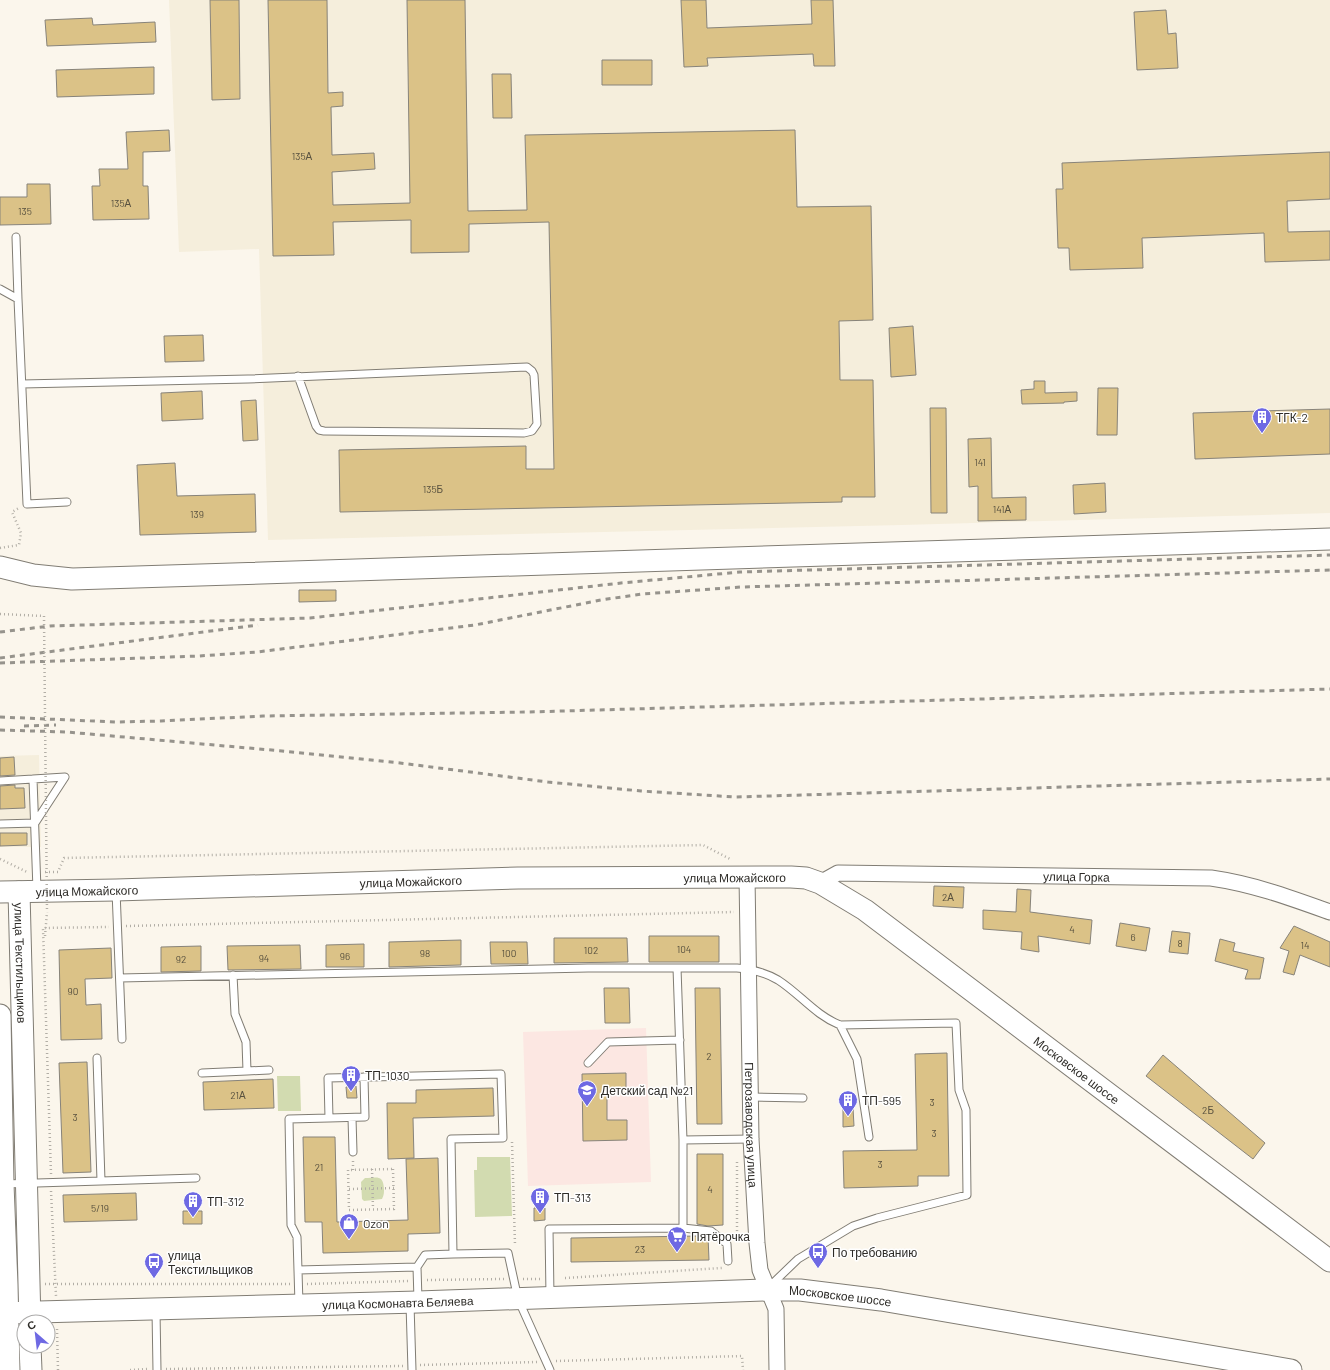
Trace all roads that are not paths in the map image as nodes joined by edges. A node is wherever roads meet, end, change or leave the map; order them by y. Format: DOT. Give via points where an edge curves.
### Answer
graph roads {
  1 [pos="16,237"];
  2 [pos="0,289"];
  3 [pos="18,299"];
  4 [pos="298,376"];
  5 [pos="22,384"];
  6 [pos="67,502"];
  7 [pos="1330,539"];
  8 [pos="0,567"];
  9 [pos="33,779"];
  10 [pos="0,781"];
  11 [pos="35,823"];
  12 [pos="0,824"];
  13 [pos="747,876"];
  14 [pos="820,883"];
  15 [pos="23,887"];
  16 [pos="116,890"];
  17 [pos="1330,912"];
  18 [pos="677,968"];
  19 [pos="748,969"];
  20 [pos="234,976"];
  21 [pos="120,978"];
  22 [pos="0,1015"];
  23 [pos="840,1025"];
  24 [pos="122,1039"];
  25 [pos="680,1040"];
  26 [pos="1,1055"];
  27 [pos="97,1058"];
  28 [pos="588,1063"];
  29 [pos="269,1070"];
  30 [pos="247,1071"];
  31 [pos="202,1073"];
  32 [pos="364,1077"];
  33 [pos="750,1097"];
  34 [pos="803,1098"];
  35 [pos="329,1118"];
  36 [pos="352,1118"];
  37 [pos="869,1137"];
  38 [pos="683,1140"];
  39 [pos="744,1140"];
  40 [pos="353,1152"];
  41 [pos="196,1178"];
  42 [pos="101,1181"];
  43 [pos="26,1183"];
  44 [pos="3,1184"];
  45 [pos="683,1228"];
  46 [pos="453,1254"];
  47 [pos="1330,1261"];
  48 [pos="728,1264"];
  49 [pos="417,1267"];
  50 [pos="298,1270"];
  51 [pos="550,1288"];
  52 [pos="516,1289"];
  53 [pos="767,1290"];
  54 [pos="414,1302"];
  55 [pos="299,1305"];
  56 [pos="156,1308"];
  57 [pos="4,1313"];
  58 [pos="30,1314"];
  59 [pos="43,1314"];
  60 [pos="16,1315"];
  61 [pos="30,1354"];
  62 [pos="412,1368"];
  63 [pos="157,1369"];
  64 [pos="9,1370"];
  65 [pos="31,1370"];
  66 [pos="550,1370"];
  67 [pos="778,1370"];
  68 [pos="1291,1370"];
  1 -- 3 [label="lane"];
  2 -- 3 [label="lane"];
  3 -- 5 [label="lane"];
  4 -- 4 [label="lane" via="527,367 534,375 537,424 532,431 524,433 324,431 316,426"];
  4 -- 5 [label="lane"];
  5 -- 6 [label="lane" via="27,504"];
  7 -- 8 [label="street" via="72,579 33,575"];
  9 -- 10 [label="lane"];
  9 -- 11 [label="lane"];
  9 -- 11 [label="lane" via="65,777"];
  11 -- 12 [label="lane"];
  11 -- 15 [label="lane"];
  13 -- 14 [label="street, улица Можайского" via="806,878"];
  13 -- 16 [label="street, улица Можайского" via="518,878"];
  13 -- 19 [label="street, Петрозаводская улица"];
  14 -- 17 [label="street, улица Горка" via="838,873 1211,878 1254,886"];
  14 -- 47 [label="street, Московское шоссе" via="865,910"];
  15 -- 16 [label="street, улица Можайского"];
  15 -- 43 [label="street, улица Текстильщиков"];
  16 -- 21 [label="lane"];
  18 -- 19 [label="lane"];
  18 -- 20 [label="lane"];
  18 -- 25 [label="lane"];
  19 -- 23 [label="lane" via="778,980 823,1017"];
  19 -- 33 [label="street, Петрозаводская улица"];
  20 -- 21 [label="lane"];
  20 -- 30 [label="lane" via="235,1014 246,1042"];
  21 -- 24 [label="lane"];
  22 -- 26 [label="street, улица Текстильщиков"];
  23 -- 37 [label="lane" via="857,1059"];
  23 -- 53 [label="lane" via="956,1023 959,1090 966,1110 967,1195 853,1226 798,1259"];
  25 -- 28 [label="lane" via="608,1042"];
  25 -- 38 [label="lane"];
  26 -- 44 [label="street, улица Текстильщиков"];
  27 -- 42 [label="lane"];
  29 -- 30 [label="lane"];
  30 -- 31 [label="lane"];
  32 -- 35 [label="lane" via="328,1078"];
  32 -- 36 [label="lane" via="365,1117"];
  32 -- 46 [label="lane" via="501,1074 503,1138 451,1139"];
  33 -- 34 [label="lane"];
  33 -- 39 [label="street, Петрозаводская улица"];
  35 -- 36 [label="lane"];
  35 -- 50 [label="lane" via="289,1119 291,1225 297,1237"];
  36 -- 40 [label="lane"];
  38 -- 39 [label="lane"];
  38 -- 45 [label="lane"];
  39 -- 53 [label="street, Петрозаводская улица" via="760,1270"];
  41 -- 42 [label="lane"];
  42 -- 43 [label="lane"];
  43 -- 44 [label="lane"];
  43 -- 58 [label="street, улица Текстильщиков"];
  44 -- 57 [label="street, улица Текстильщиков"];
  45 -- 48 [label="lane" via="711,1232 727,1244"];
  45 -- 51 [label="lane" via="549,1229"];
  46 -- 49 [label="lane" via="425,1255"];
  46 -- 52 [label="lane" via="508,1253"];
  49 -- 50 [label="lane"];
  49 -- 54 [label="lane"];
  50 -- 55 [label="lane"];
  51 -- 52 [label="street, улица Космонавта Беляева"];
  51 -- 53 [label="street, улица Космонавта Беляева"];
  52 -- 54 [label="street, улица Космонавта Беляева"];
  52 -- 66 [label="lane"];
  53 -- 67 [label="street, Петрозаводская улица" via="776,1309"];
  53 -- 68 [label="street, Московское шоссе" via="800,1290 881,1300"];
  54 -- 55 [label="street, улица Космонавта Беляева"];
  54 -- 62 [label="lane"];
  55 -- 56 [label="street, улица Космонавта Беляева"];
  56 -- 59 [label="street, улица Космонавта Беляева" via="56,1311"];
  56 -- 63 [label="lane"];
  57 -- 60 [label="street, улица Космонавта Беляева"];
  57 -- 64 [label="street, улица Текстильщиков"];
  61 -- 65 [label="street"];
}
